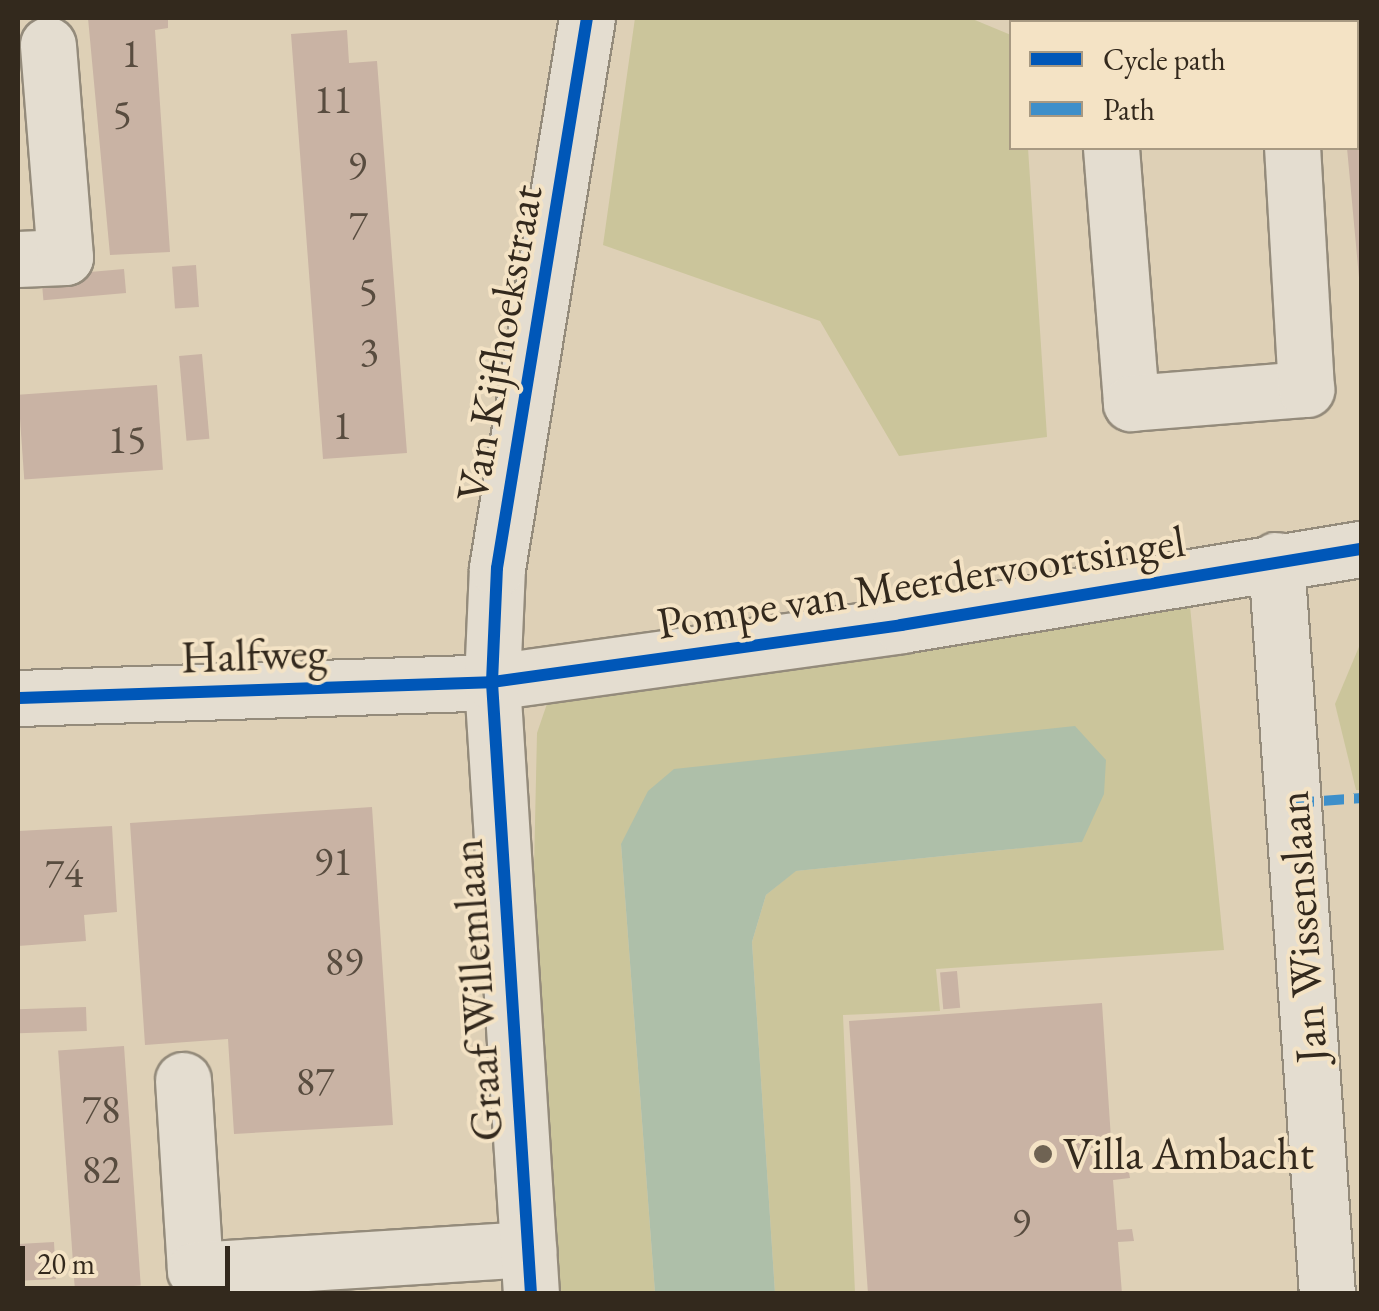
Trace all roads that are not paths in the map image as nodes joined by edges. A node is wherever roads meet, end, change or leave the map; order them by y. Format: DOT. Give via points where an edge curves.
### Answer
graph roads {
  1 [pos="588,18"];
  2 [pos="48,45"];
  3 [pos="1111,150"];
  4 [pos="1292,150"];
  5 [pos="18,259"];
  6 [pos="1362,549"];
  7 [pos="1276,560"];
  8 [pos="492,682"];
  9 [pos="18,698"];
  10 [pos="182,1080"];
  11 [pos="530,1271"];
  12 [pos="1327,1294"];
  1 -- 8 [label="street, Van Kijfhoekstraat" via="497,568"];
  2 -- 5 [label="street" via="65,257"];
  3 -- 4 [label="street" via="1131,403 1306,389"];
  6 -- 7 [label="street, Pompe van Meerdervoortsingel"];
  7 -- 8 [label="street, Pompe van Meerdervoortsingel" via="900,625"];
  7 -- 12 [label="street, Jan Wissenslaan"];
  8 -- 9 [label="street, Halfweg"];
  8 -- 11 [label="street, Graaf Willemlaan"];
  10 -- 11 [label="street" via="195,1270"];
}
